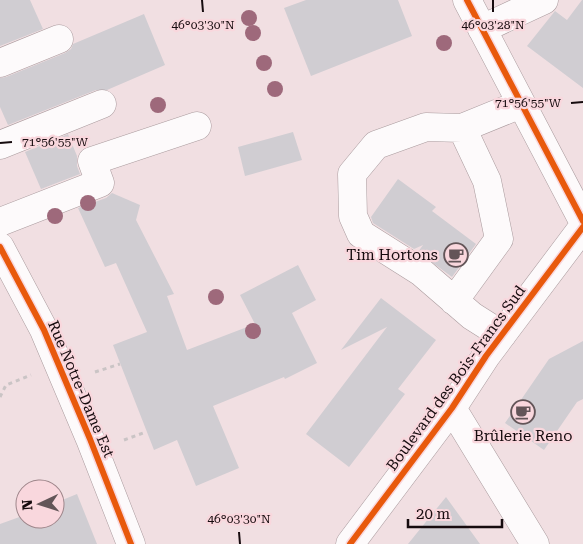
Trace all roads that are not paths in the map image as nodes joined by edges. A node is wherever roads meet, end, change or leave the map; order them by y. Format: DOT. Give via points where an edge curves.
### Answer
graph roads {
  1 [pos="467,0"];
  2 [pos="544,0"];
  3 [pos="482,29"];
  4 [pos="59,39"];
  5 [pos="0,63"];
  6 [pos="102,104"];
  7 [pos="521,104"];
  8 [pos="197,126"];
  9 [pos="462,128"];
  10 [pos="0,145"];
  11 [pos="583,221"];
  12 [pos="0,222"];
  13 [pos="583,228"];
  14 [pos="0,247"];
  15 [pos="454,301"];
  16 [pos="502,335"];
  17 [pos="452,408"];
  18 [pos="131,544"];
  19 [pos="350,544"];
  20 [pos="536,544"];
  1 -- 3 [label="street"];
  2 -- 3 [label="street"];
  3 -- 7 [label="street"];
  4 -- 5 [label="street"];
  6 -- 10 [label="street"];
  7 -- 9 [label="street"];
  7 -- 11 [label="street"];
  8 -- 12 [label="street" via="92,161 100,182"];
  9 -- 15 [label="street" via="487,181 499,240"];
  9 -- 15 [label="street" via="426,127 376,145 352,174 353,216 361,234 421,272"];
  13 -- 16 [label="street, Boulevard des Bois-Francs Sud"];
  14 -- 18 [label="street, Rue Notre-Dame Est" via="44,330"];
  15 -- 16 [label="street"];
  16 -- 17 [label="street, Boulevard des Bois-Francs Sud"];
  17 -- 19 [label="street, Boulevard des Bois-Francs Sud"];
  17 -- 20 [label="street"];
}
